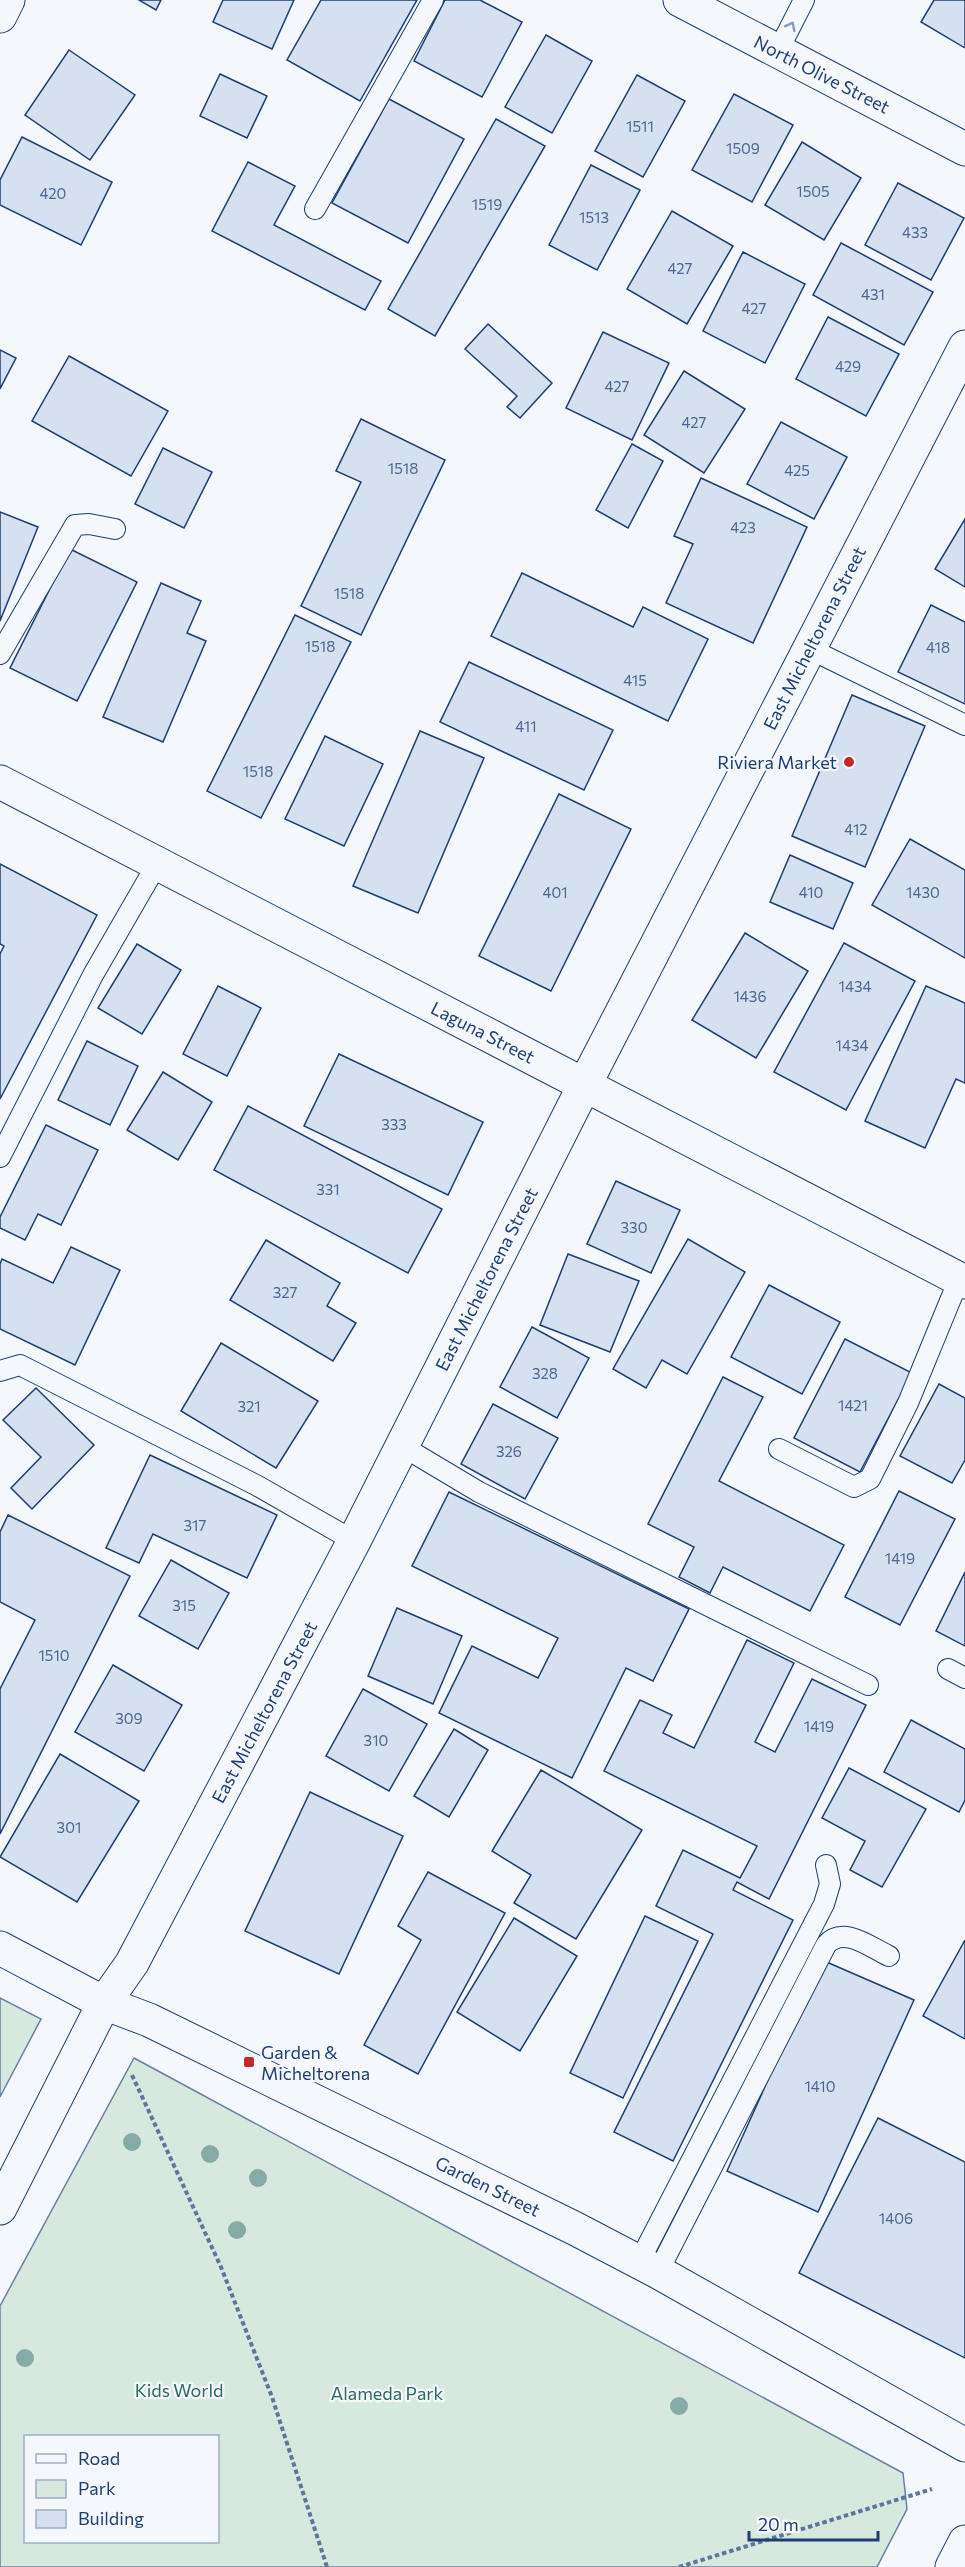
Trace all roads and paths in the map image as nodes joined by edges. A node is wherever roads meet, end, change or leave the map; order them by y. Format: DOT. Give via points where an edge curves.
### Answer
graph roads {
  1 [pos="8,0"];
  2 [pos="433,0"];
  3 [pos="804,0"];
  4 [pos="692,3"];
  5 [pos="0,16"];
  6 [pos="778,51"];
  7 [pos="965,149"];
  8 [pos="315,209"];
  9 [pos="965,346"];
  10 [pos="115,529"];
  11 [pos="808,648"];
  12 [pos="0,654"];
  13 [pos="965,725"];
  14 [pos="0,782"];
  15 [pos="157,864"];
  16 [pos="585,1084"];
  17 [pos="0,1157"];
  18 [pos="962,1281"];
  19 [pos="0,1371"];
  20 [pos="402,1446"];
  21 [pos="778,1449"];
  22 [pos="354,1540"];
  23 [pos="868,1685"];
  24 [pos="826,1864"];
  25 [pos="0,1948"];
  26 [pos="889,1956"];
  27 [pos="104,2003"];
  28 [pos="132,2075"];
  29 [pos="0,2208"];
  30 [pos="649,2267"];
  31 [pos="965,2445"];
  32 [pos="932,2489"];
  33 [pos="965,2542"];
  34 [pos="327,2567"];
  35 [pos="679,2567"];
  36 [pos="952,2567"];
  1 -- 5 [label="street"];
  2 -- 8 [label="lane"];
  6 -- 3 [label="lane, one-way"];
  4 -- 6 [label="street, North Olive Street"];
  6 -- 7 [label="street, North Olive Street"];
  9 -- 11 [label="street, East Micheltorena Street"];
  10 -- 12 [label="lane" via="75,525"];
  11 -- 13 [label="lane"];
  11 -- 16 [label="street, East Micheltorena Street"];
  14 -- 15 [label="street, Laguna Street"];
  15 -- 16 [label="street, Laguna Street"];
  15 -- 17 [label="lane" via="93,975"];
  16 -- 18 [label="street, Laguna Street"];
  16 -- 20 [label="street, East Micheltorena Street"];
  18 -- 21 [label="lane" via="870,1479 854,1487"];
  19 -- 22 [label="lane" via="20,1365 256,1485"];
  20 -- 22 [label="street, East Micheltorena Street"];
  20 -- 23 [label="lane" via="479,1492"];
  22 -- 27 [label="street, East Micheltorena Street" via="132,1962"];
  24 -- 30 [label="lane" via="830,1884 824,1904"];
  25 -- 27 [label="street, Garden Street"];
  26 -- 30 [label="lane" via="840,1936 826,1946"];
  27 -- 29 [label="street, East Micheltorena Street"];
  27 -- 30 [label="street, Garden Street" via="159,2025"];
  28 -- 34 [label="path" via="221,2267 272,2397"];
  30 -- 31 [label="street, Garden Street"];
  32 -- 35 [label="path"];
  33 -- 36 [label="street"];
}
